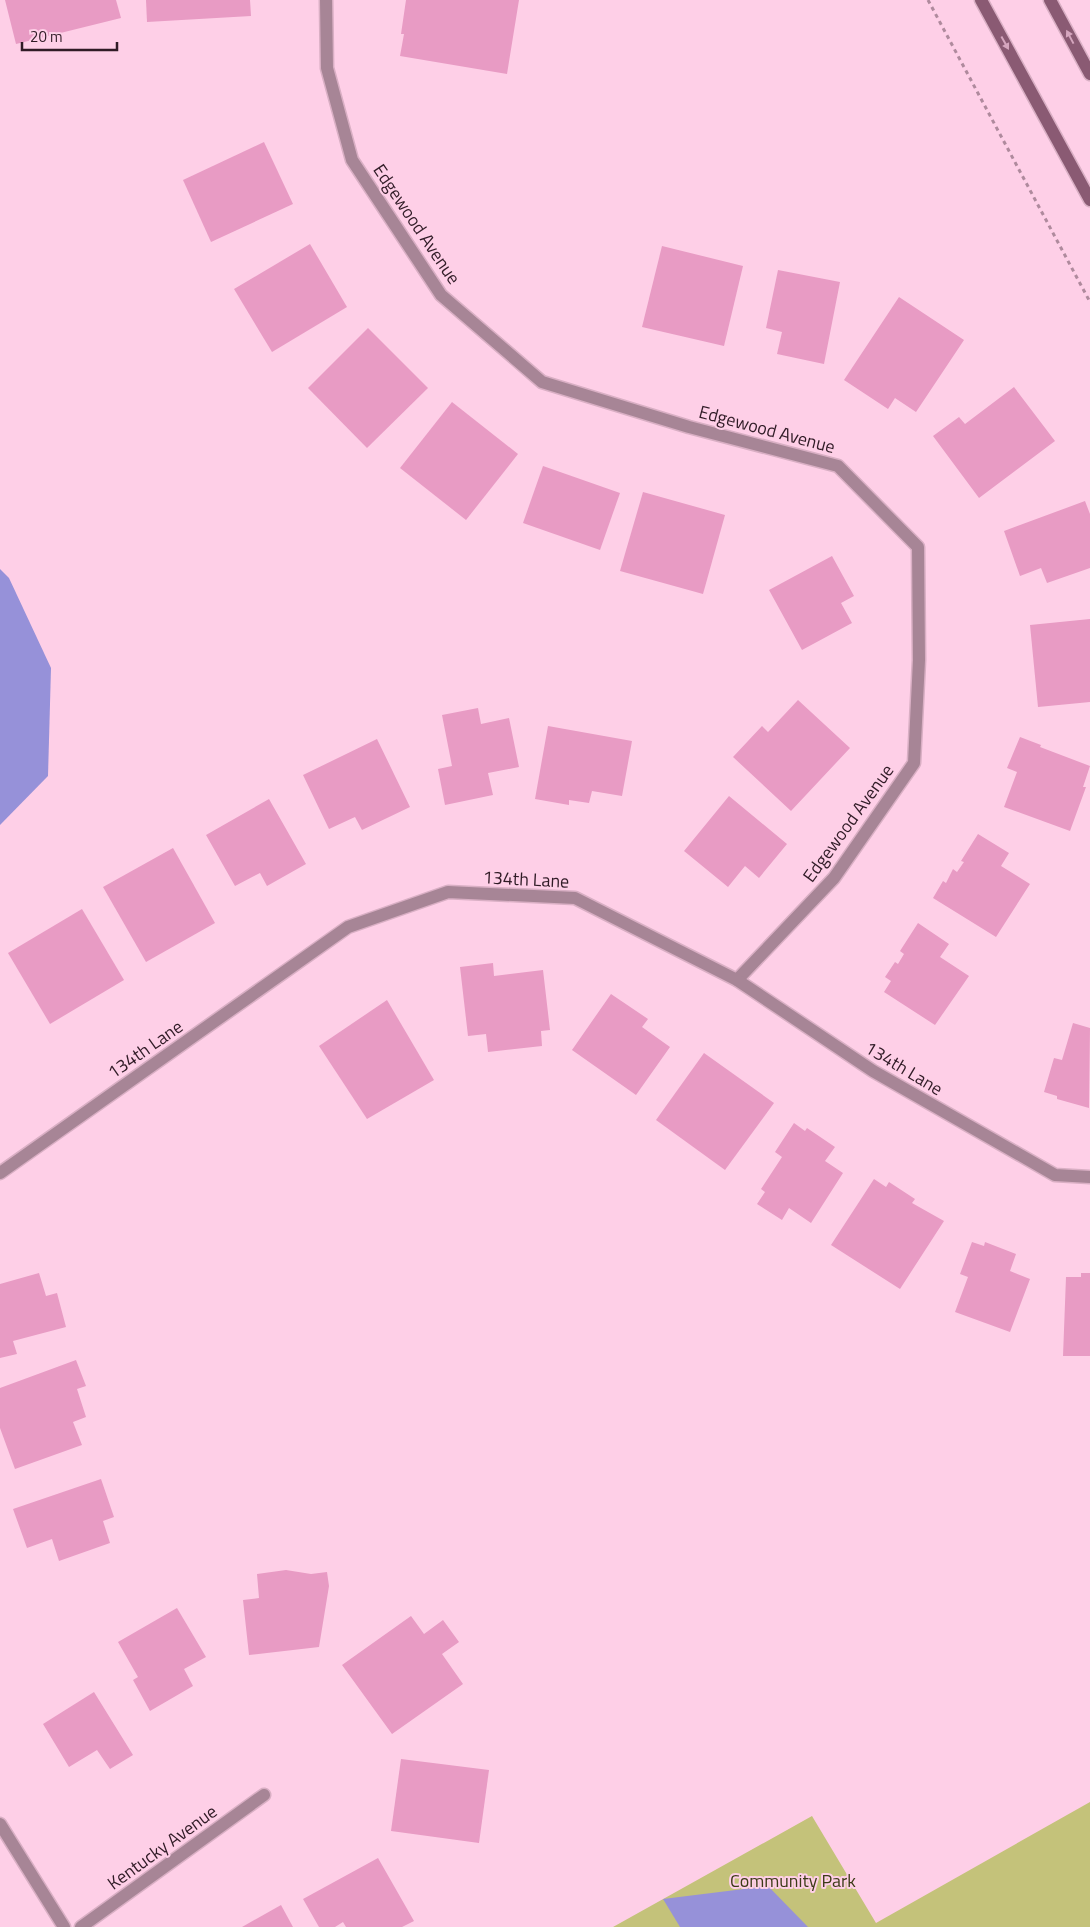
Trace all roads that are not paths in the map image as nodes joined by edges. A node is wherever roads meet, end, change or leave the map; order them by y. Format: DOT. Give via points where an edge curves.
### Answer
graph roads {
  1 [pos="326,0"];
  2 [pos="981,0"];
  3 [pos="1050,0"];
  4 [pos="1090,74"];
  5 [pos="1090,200"];
  6 [pos="737,980"];
  7 [pos="0,1173"];
  8 [pos="1090,1177"];
  9 [pos="264,1795"];
  10 [pos="0,1824"];
  11 [pos="64,1927"];
  12 [pos="81,1927"];
  1 -- 6 [label="street, Edgewood Avenue" via="327,68 352,160 441,294 542,382 690,427 838,466 918,547 914,762 834,878"];
  2 -- 5 [label="main road, one-way"];
  4 -- 3 [label="main road, one-way"];
  6 -- 7 [label="street, 134th Lane" via="575,898 448,892 348,927"];
  6 -- 8 [label="street, 134th Lane" via="873,1071 1055,1174"];
  9 -- 12 [label="street, Kentucky Avenue"];
  10 -- 11 [label="street"];
}
